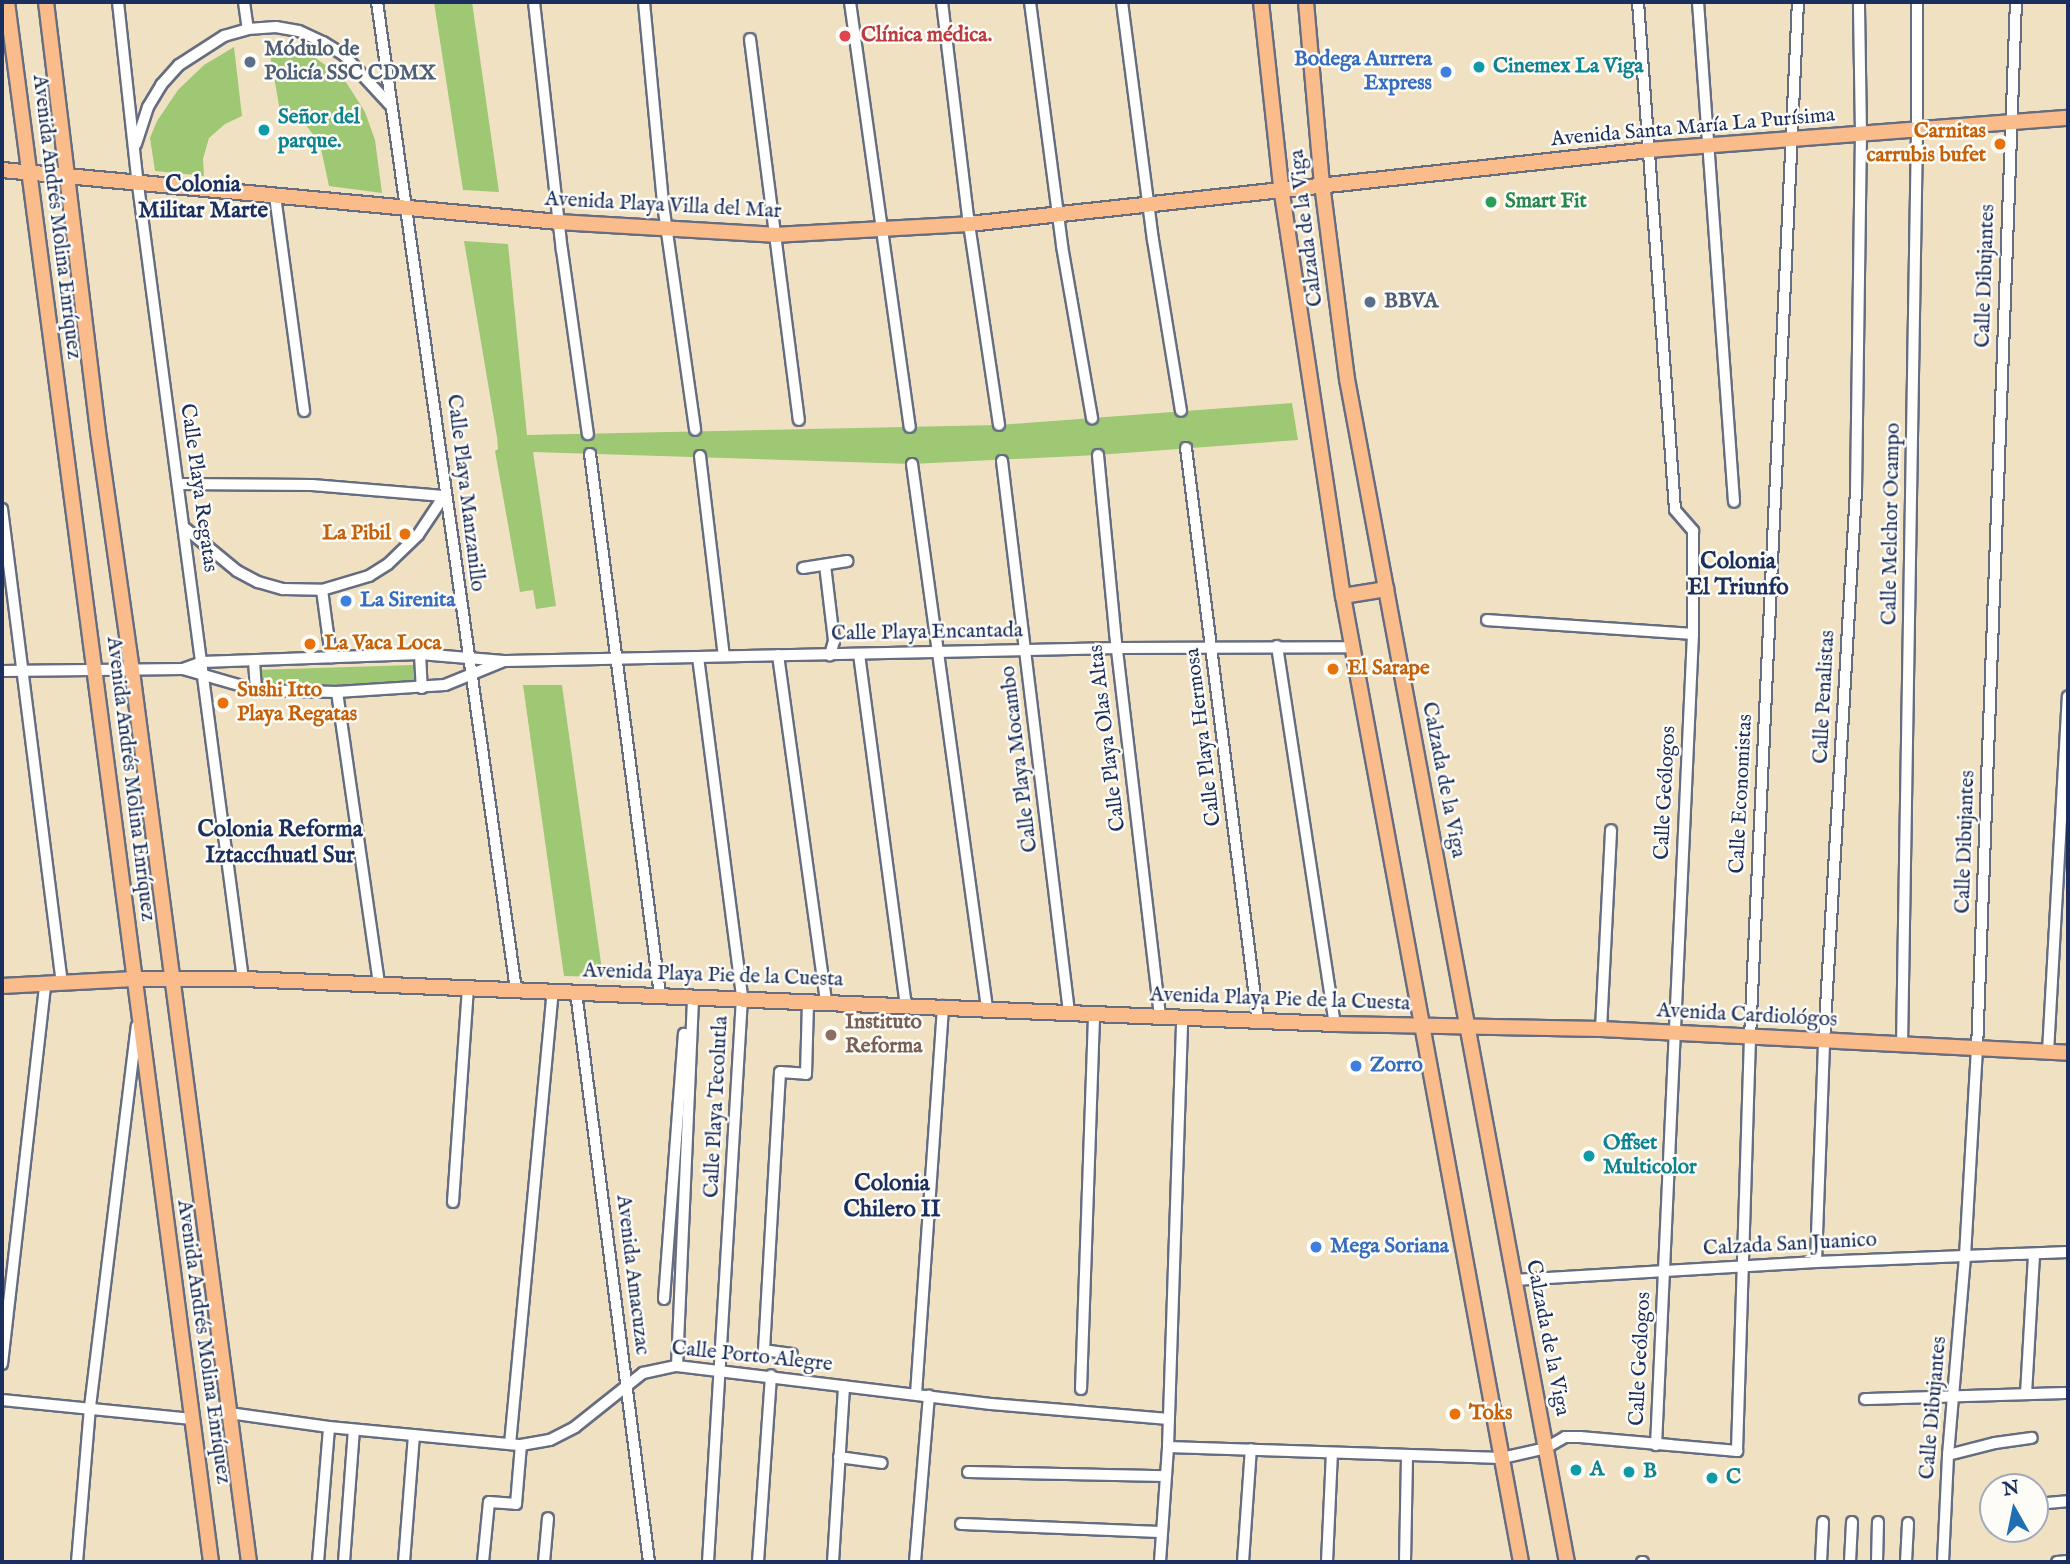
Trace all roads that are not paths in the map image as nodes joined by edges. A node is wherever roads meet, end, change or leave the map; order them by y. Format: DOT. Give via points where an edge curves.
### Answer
graph roads {
  1 [pos="7,2"];
  2 [pos="46,2"];
  3 [pos="118,2"];
  4 [pos="244,2"];
  5 [pos="377,2"];
  6 [pos="534,2"];
  7 [pos="644,2"];
  8 [pos="850,2"];
  9 [pos="942,2"];
  10 [pos="1030,2"];
  11 [pos="1122,2"];
  12 [pos="1261,2"];
  13 [pos="1306,2"];
  14 [pos="1638,2"];
  15 [pos="1698,2"];
  16 [pos="1798,2"];
  17 [pos="1859,2"];
  18 [pos="1917,2"];
  19 [pos="2016,2"];
  20 [pos="248,29"];
  21 [pos="750,39"];
  22 [pos="391,106"];
  23 [pos="2068,118"];
  24 [pos="2011,123"];
  25 [pos="1917,131"];
  26 [pos="1861,134"];
  27 [pos="1793,138"];
  28 [pos="1709,144"];
  29 [pos="135,150"];
  30 [pos="1649,150"];
  31 [pos="2,170"];
  32 [pos="30,173"];
  33 [pos="65,176"];
  34 [pos="1322,184"];
  35 [pos="138,186"];
  36 [pos="1280,187"];
  37 [pos="275,196"];
  38 [pos="1148,203"];
  39 [pos="405,207"];
  40 [pos="1058,214"];
  41 [pos="558,222"];
  42 [pos="969,224"];
  43 [pos="666,230"];
  44 [pos="881,230"];
  45 [pos="774,234"];
  46 [pos="304,411"];
  47 [pos="1181,411"];
  48 [pos="1092,418"];
  49 [pos="799,420"];
  50 [pos="999,425"];
  51 [pos="910,427"];
  52 [pos="695,430"];
  53 [pos="588,435"];
  54 [pos="1186,449"];
  55 [pos="590,454"];
  56 [pos="1098,455"];
  57 [pos="700,456"];
  58 [pos="1002,461"];
  59 [pos="912,464"];
  60 [pos="178,484"];
  61 [pos="444,496"];
  62 [pos="1734,502"];
  63 [pos="2,509"];
  64 [pos="185,528"];
  65 [pos="847,561"];
  66 [pos="825,565"];
  67 [pos="803,568"];
  68 [pos="1386,589"];
  69 [pos="322,590"];
  70 [pos="1343,596"];
  71 [pos="1487,620"];
  72 [pos="1693,634"];
  73 [pos="1277,646"];
  74 [pos="1212,647"];
  75 [pos="1351,647"];
  76 [pos="1117,648"];
  77 [pos="1027,651"];
  78 [pos="940,652"];
  79 [pos="420,654"];
  80 [pos="830,654"];
  81 [pos="859,654"];
  82 [pos="778,655"];
  83 [pos="467,656"];
  84 [pos="724,656"];
  85 [pos="331,657"];
  86 [pos="698,657"];
  87 [pos="618,659"];
  88 [pos="254,660"];
  89 [pos="503,661"];
  90 [pos="202,662"];
  91 [pos="183,669"];
  92 [pos="2,671"];
  93 [pos="24,671"];
  94 [pos="95,671"];
  95 [pos="132,671"];
  96 [pos="471,676"];
  97 [pos="205,677"];
  98 [pos="422,688"];
  99 [pos="256,690"];
  100 [pos="337,692"];
  101 [pos="2068,697"];
  102 [pos="1611,831"];
  103 [pos="172,978"];
  104 [pos="134,979"];
  105 [pos="243,979"];
  106 [pos="62,983"];
  107 [pos="45,984"];
  108 [pos="379,985"];
  109 [pos="2,986"];
  110 [pos="468,988"];
  111 [pos="516,990"];
  112 [pos="553,991"];
  113 [pos="576,992"];
  114 [pos="660,995"];
  115 [pos="690,996"];
  116 [pos="742,998"];
  117 [pos="808,1001"];
  118 [pos="826,1001"];
  119 [pos="906,1004"];
  120 [pos="943,1006"];
  121 [pos="987,1008"];
  122 [pos="1069,1012"];
  123 [pos="1094,1013"];
  124 [pos="139,1016"];
  125 [pos="1160,1016"];
  126 [pos="1182,1017"];
  127 [pos="1258,1021"];
  128 [pos="1335,1024"];
  129 [pos="1423,1027"];
  130 [pos="1469,1029"];
  131 [pos="1601,1029"];
  132 [pos="1674,1033"];
  133 [pos="1750,1038"];
  134 [pos="1824,1042"];
  135 [pos="1902,1046"];
  136 [pos="1978,1050"];
  137 [pos="2048,1052"];
  138 [pos="2068,1053"];
  139 [pos="453,1202"];
  140 [pos="2068,1252"];
  141 [pos="2034,1254"];
  142 [pos="1965,1256"];
  143 [pos="1816,1262"];
  144 [pos="1742,1267"];
  145 [pos="1666,1271"];
  146 [pos="1514,1280"];
  147 [pos="664,1299"];
  148 [pos="792,1354"];
  149 [pos="2,1364"];
  150 [pos="677,1366"];
  151 [pos="722,1369"];
  152 [pos="771,1375"];
  153 [pos="627,1384"];
  154 [pos="844,1386"];
  155 [pos="1081,1389"];
  156 [pos="2068,1393"];
  157 [pos="916,1394"];
  158 [pos="2026,1394"];
  159 [pos="929,1396"];
  160 [pos="1953,1398"];
  161 [pos="1866,1399"];
  162 [pos="2,1400"];
  163 [pos="90,1407"];
  164 [pos="229,1413"];
  165 [pos="192,1419"];
  166 [pos="1168,1419"];
  167 [pos="329,1427"];
  168 [pos="354,1430"];
  169 [pos="414,1435"];
  170 [pos="2032,1438"];
  171 [pos="515,1445"];
  172 [pos="1656,1445"];
  173 [pos="1167,1447"];
  174 [pos="1546,1448"];
  175 [pos="1251,1449"];
  176 [pos="1332,1453"];
  177 [pos="1407,1455"];
  178 [pos="1948,1455"];
  179 [pos="839,1457"];
  180 [pos="1502,1458"];
  181 [pos="881,1463"];
  182 [pos="968,1472"];
  183 [pos="1166,1476"];
  184 [pos="2068,1501"];
  185 [pos="2049,1503"];
  186 [pos="548,1518"];
  187 [pos="1823,1522"];
  188 [pos="1852,1522"];
  189 [pos="1878,1522"];
  190 [pos="1908,1523"];
  191 [pos="961,1524"];
  192 [pos="1161,1532"];
  193 [pos="2068,1561"];
  194 [pos="77,1562"];
  195 [pos="211,1562"];
  196 [pos="248,1562"];
  197 [pos="318,1562"];
  198 [pos="344,1562"];
  199 [pos="404,1562"];
  200 [pos="484,1562"];
  201 [pos="544,1562"];
  202 [pos="649,1562"];
  203 [pos="708,1562"];
  204 [pos="758,1562"];
  205 [pos="833,1562"];
  206 [pos="915,1562"];
  207 [pos="1160,1562"];
  208 [pos="1243,1562"];
  209 [pos="1327,1562"];
  210 [pos="1405,1562"];
  211 [pos="1521,1562"];
  212 [pos="1567,1562"];
  213 [pos="1821,1562"];
  214 [pos="1850,1562"];
  215 [pos="1877,1562"];
  216 [pos="1906,1562"];
  217 [pos="1943,1562"];
  218 [pos="2057,1562"];
  1 -- 32 [label="main road, Avenida Andrés Molina Enríquez"];
  2 -- 33 [label="main road, Avenida Andrés Molina Enríquez"];
  3 -- 29 [label="street, Calle Playa Regatas"];
  4 -- 20 [label="street"];
  5 -- 22 [label="street, Calle Playa Manzanillo"];
  6 -- 41 [label="street"];
  7 -- 43 [label="street"];
  8 -- 44 [label="street"];
  9 -- 42 [label="street"];
  10 -- 40 [label="street"];
  11 -- 38 [label="street"];
  12 -- 36 [label="main road, Calzada de la Viga"];
  13 -- 34 [label="main road, Calzada de la Viga"];
  14 -- 30 [label="street, Calle Geólogos"];
  15 -- 28 [label="street"];
  16 -- 27 [label="street, Calle Economistas"];
  17 -- 26 [label="street, Calle Penalistas"];
  18 -- 25 [label="street, Calle Melchor Ocampo"];
  19 -- 24 [label="street, Calle Dibujantes"];
  20 -- 22 [label="street" via="276,27 323,42 344,55"];
  20 -- 29 [label="street" via="224,36 179,65 148,107"];
  21 -- 45 [label="street"];
  22 -- 39 [label="street, Calle Playa Manzanillo"];
  23 -- 24 [label="main road, Avenida Santa María La Purísima"];
  24 -- 25 [label="main road, Avenida Santa María La Purísima"];
  24 -- 136 [label="street, Calle Dibujantes"];
  25 -- 26 [label="main road, Avenida Santa María La Purísima"];
  25 -- 135 [label="street, Calle Melchor Ocampo"];
  26 -- 27 [label="main road, Avenida Santa María La Purísima"];
  26 -- 134 [label="street, Calle Penalistas" via="1856,491"];
  27 -- 28 [label="main road, Avenida Santa María La Purísima"];
  27 -- 133 [label="street, Calle Economistas"];
  28 -- 30 [label="main road, Avenida Santa María La Purísima"];
  28 -- 62 [label="street"];
  29 -- 35 [label="street, Calle Playa Regatas"];
  30 -- 34 [label="main road, Avenida Santa María La Purísima"];
  30 -- 72 [label="street, Calle Geólogos" via="1675,510 1693,531"];
  31 -- 32 [label="main road, Avenida Playa Villa del Mar"];
  32 -- 33 [label="main road, Avenida Playa Villa del Mar"];
  32 -- 94 [label="main road, Avenida Andrés Molina Enríquez"];
  33 -- 35 [label="main road, Avenida Playa Villa del Mar"];
  33 -- 95 [label="main road, Avenida Andrés Molina Enríquez"];
  34 -- 36 [label="main road, Avenida Playa Villa del Mar"];
  34 -- 68 [label="main road, Calzada de la Viga" via="1347,379"];
  35 -- 37 [label="main road, Avenida Playa Villa del Mar"];
  35 -- 60 [label="street, Calle Playa Regatas"];
  36 -- 38 [label="main road, Avenida Playa Villa del Mar"];
  36 -- 70 [label="main road, Calzada de la Viga"];
  37 -- 39 [label="main road, Avenida Playa Villa del Mar"];
  37 -- 46 [label="street"];
  38 -- 40 [label="main road, Avenida Playa Villa del Mar"];
  38 -- 47 [label="street"];
  39 -- 41 [label="main road, Avenida Playa Villa del Mar"];
  39 -- 61 [label="street, Calle Playa Manzanillo"];
  40 -- 42 [label="main road, Avenida Playa Villa del Mar"];
  40 -- 48 [label="street"];
  41 -- 43 [label="main road, Avenida Playa Villa del Mar"];
  41 -- 53 [label="street"];
  42 -- 44 [label="main road, Avenida Playa Villa del Mar"];
  42 -- 50 [label="street"];
  43 -- 45 [label="main road, Avenida Playa Villa del Mar"];
  43 -- 52 [label="street"];
  44 -- 45 [label="main road, Avenida Playa Villa del Mar"];
  44 -- 51 [label="street"];
  45 -- 49 [label="street"];
  54 -- 74 [label="street, Calle Playa Hermosa"];
  55 -- 87 [label="street"];
  56 -- 76 [label="street, Calle Playa Olas Altas"];
  57 -- 84 [label="street"];
  58 -- 77 [label="street, Calle Playa Mocambo"];
  59 -- 78 [label="street"];
  60 -- 61 [label="street" via="312,485"];
  60 -- 64 [label="street, Calle Playa Regatas"];
  61 -- 69 [label="street" via="405,551 369,576"];
  61 -- 83 [label="street, Calle Playa Manzanillo"];
  63 -- 93 [label="street"];
  64 -- 69 [label="street" via="237,571 258,582 283,589"];
  64 -- 90 [label="street, Calle Playa Regatas"];
  65 -- 66 [label="street"];
  66 -- 67 [label="street"];
  66 -- 80 [label="street" via="834,641"];
  68 -- 70 [label="main road"];
  68 -- 130 [label="main road, Calzada de la Viga"];
  69 -- 85 [label="street"];
  70 -- 75 [label="main road, Calzada de la Viga"];
  71 -- 72 [label="street"];
  72 -- 132 [label="street, Calle Geólogos"];
  73 -- 74 [label="street, Calle Playa Encantada"];
  73 -- 75 [label="street, Calle Playa Encantada"];
  73 -- 128 [label="street"];
  74 -- 76 [label="street, Calle Playa Encantada"];
  74 -- 127 [label="street, Calle Playa Hermosa"];
  75 -- 129 [label="main road, Calzada de la Viga"];
  76 -- 77 [label="street, Calle Playa Encantada"];
  76 -- 125 [label="street, Calle Playa Olas Altas"];
  77 -- 78 [label="street, Calle Playa Encantada"];
  77 -- 122 [label="street, Calle Playa Mocambo"];
  78 -- 81 [label="street, Calle Playa Encantada"];
  78 -- 121 [label="street"];
  79 -- 83 [label="street, Calle Playa Encantada"];
  79 -- 85 [label="street, Calle Playa Encantada"];
  79 -- 98 [label="street"];
  80 -- 81 [label="street, Calle Playa Encantada"];
  80 -- 82 [label="street, Calle Playa Encantada"];
  81 -- 119 [label="street"];
  82 -- 84 [label="street, Calle Playa Encantada"];
  82 -- 118 [label="street"];
  83 -- 89 [label="street, Calle Playa Encantada"];
  83 -- 96 [label="street, Calle Playa Manzanillo"];
  84 -- 86 [label="street, Calle Playa Encantada"];
  85 -- 88 [label="street, Calle Playa Encantada"];
  86 -- 87 [label="street, Calle Playa Encantada"];
  86 -- 116 [label="street, Calle Playa Tecolutla"];
  87 -- 89 [label="street, Calle Playa Encantada"];
  87 -- 114 [label="street"];
  88 -- 90 [label="street, Calle Playa Encantada"];
  88 -- 99 [label="street"];
  89 -- 96 [label="street, Calle Playa Encantada"];
  90 -- 91 [label="street, Calle Playa Encantada"];
  90 -- 97 [label="street, Calle Playa Regatas"];
  91 -- 95 [label="street, Calle Playa Encantada"];
  91 -- 97 [label="street, Calle Playa Encantada"];
  92 -- 93 [label="street, Calle Playa Encantada"];
  93 -- 94 [label="street, Calle Playa Encantada"];
  93 -- 106 [label="street"];
  94 -- 95 [label="street, Calle Playa Encantada"];
  94 -- 104 [label="main road, Avenida Andrés Molina Enríquez"];
  95 -- 103 [label="main road, Avenida Andrés Molina Enríquez"];
  96 -- 98 [label="street, Calle Playa Encantada"];
  96 -- 111 [label="street, Calle Playa Manzanillo"];
  97 -- 99 [label="street, Calle Playa Encantada"];
  97 -- 105 [label="street, Calle Playa Regatas"];
  98 -- 100 [label="street, Calle Playa Encantada"];
  99 -- 100 [label="street, Calle Playa Encantada"];
  100 -- 108 [label="street"];
  101 -- 137 [label="street"];
  102 -- 131 [label="street"];
  103 -- 104 [label="main road, Avenida Playa Pie de la Cuesta"];
  103 -- 105 [label="main road, Avenida Playa Pie de la Cuesta"];
  103 -- 164 [label="main road, Avenida Andrés Molina Enríquez"];
  104 -- 106 [label="main road, Avenida Playa Pie de la Cuesta"];
  104 -- 124 [label="main road, Avenida Andrés Molina Enríquez"];
  105 -- 108 [label="main road, Avenida Playa Pie de la Cuesta"];
  106 -- 107 [label="main road, Avenida Playa Pie de la Cuesta"];
  107 -- 109 [label="main road, Avenida Playa Pie de la Cuesta"];
  107 -- 149 [label="street"];
  108 -- 110 [label="main road, Avenida Playa Pie de la Cuesta"];
  110 -- 111 [label="main road, Avenida Playa Pie de la Cuesta"];
  110 -- 139 [label="street"];
  111 -- 112 [label="main road, Avenida Playa Pie de la Cuesta"];
  112 -- 113 [label="main road, Avenida Playa Pie de la Cuesta"];
  112 -- 171 [label="street"];
  113 -- 114 [label="main road, Avenida Playa Pie de la Cuesta"];
  113 -- 153 [label="street, Avenida Amacuzac"];
  114 -- 115 [label="main road, Avenida Playa Pie de la Cuesta"];
  115 -- 116 [label="main road, Avenida Playa Pie de la Cuesta"];
  115 -- 147 [label="street"];
  115 -- 150 [label="street"];
  116 -- 117 [label="main road, Avenida Playa Pie de la Cuesta"];
  116 -- 151 [label="street, Calle Playa Tecolutla"];
  117 -- 118 [label="main road, Avenida Playa Pie de la Cuesta"];
  117 -- 148 [label="street" via="806,1074 780,1072 764,1350"];
  118 -- 119 [label="main road, Avenida Playa Pie de la Cuesta"];
  119 -- 120 [label="main road, Avenida Playa Pie de la Cuesta"];
  120 -- 121 [label="main road, Avenida Playa Pie de la Cuesta"];
  120 -- 157 [label="street"];
  121 -- 122 [label="main road, Avenida Playa Pie de la Cuesta"];
  122 -- 123 [label="main road, Avenida Playa Pie de la Cuesta"];
  123 -- 125 [label="main road, Avenida Playa Pie de la Cuesta"];
  123 -- 155 [label="street"];
  124 -- 163 [label="street"];
  124 -- 165 [label="main road, Avenida Andrés Molina Enríquez"];
  125 -- 126 [label="main road, Avenida Playa Pie de la Cuesta"];
  126 -- 127 [label="main road, Avenida Playa Pie de la Cuesta"];
  126 -- 166 [label="street"];
  127 -- 128 [label="main road, Avenida Playa Pie de la Cuesta"];
  128 -- 129 [label="main road, Avenida Playa Pie de la Cuesta"];
  129 -- 130 [label="main road, Avenida Cardiológos"];
  129 -- 180 [label="main road, Calzada de la Viga"];
  130 -- 131 [label="main road, Avenida Cardiológos"];
  130 -- 146 [label="main road, Calzada de la Viga"];
  131 -- 132 [label="main road, Avenida Cardiológos"];
  132 -- 133 [label="main road, Avenida Cardiológos"];
  132 -- 145 [label="street, Calle Geólogos"];
  133 -- 134 [label="main road, Avenida Cardiológos"];
  133 -- 144 [label="street, Calle Economistas"];
  134 -- 135 [label="main road, Avenida Cardiológos"];
  134 -- 143 [label="street, Calle Penalistas"];
  135 -- 136 [label="main road, Avenida Cardiológos"];
  136 -- 137 [label="main road, Avenida Cardiológos"];
  136 -- 142 [label="street, Calle Dibujantes"];
  137 -- 138 [label="main road, Avenida Cardiológos"];
  140 -- 141 [label="street, Calzada San Juanico"];
  141 -- 142 [label="street, Calzada San Juanico"];
  141 -- 158 [label="street"];
  142 -- 143 [label="street, Calzada San Juanico"];
  142 -- 160 [label="street, Calle Dibujantes"];
  143 -- 144 [label="street, Calzada San Juanico"];
  144 -- 145 [label="street, Calzada San Juanico"];
  144 -- 172 [label="street, Calle Economistas" via="1737,1451"];
  145 -- 146 [label="street, Calzada San Juanico"];
  145 -- 172 [label="street, Calle Geólogos"];
  146 -- 174 [label="main road, Calzada de la Viga"];
  150 -- 151 [label="street, Calle Porto Alegre"];
  150 -- 153 [label="street, Calle Porto Alegre" via="643,1373"];
  151 -- 152 [label="street, Calle Porto Alegre"];
  151 -- 203 [label="street, Calle Playa Tecolutla"];
  152 -- 154 [label="street, Calle Porto Alegre"];
  152 -- 204 [label="street"];
  153 -- 171 [label="street, Calle Porto Alegre" via="575,1427 550,1440"];
  153 -- 202 [label="street, Avenida Amacuzac"];
  154 -- 157 [label="street, Calle Porto Alegre"];
  154 -- 179 [label="street"];
  156 -- 158 [label="street"];
  157 -- 159 [label="street, Calle Porto Alegre"];
  158 -- 160 [label="street"];
  159 -- 166 [label="street, Calle Porto Alegre"];
  159 -- 206 [label="street"];
  160 -- 161 [label="street"];
  160 -- 178 [label="street, Calle Dibujantes"];
  162 -- 163 [label="street"];
  163 -- 165 [label="street"];
  163 -- 194 [label="street"];
  164 -- 167 [label="street, Calle Porto Alegre"];
  164 -- 196 [label="main road, Avenida Andrés Molina Enríquez"];
  165 -- 195 [label="main road, Avenida Andrés Molina Enríquez"];
  166 -- 173 [label="street"];
  167 -- 168 [label="street, Calle Porto Alegre"];
  167 -- 197 [label="street"];
  168 -- 169 [label="street, Calle Porto Alegre"];
  168 -- 198 [label="street"];
  169 -- 171 [label="street, Calle Porto Alegre"];
  169 -- 199 [label="street"];
  170 -- 178 [label="street"];
  171 -- 200 [label="street" via="516,1504 489,1502"];
  172 -- 174 [label="street" via="1580,1437 1555,1440"];
  173 -- 175 [label="street"];
  173 -- 183 [label="street"];
  174 -- 180 [label="street"];
  174 -- 212 [label="main road, Calzada de la Viga"];
  175 -- 176 [label="street"];
  175 -- 208 [label="street"];
  176 -- 177 [label="street"];
  176 -- 209 [label="street"];
  177 -- 180 [label="street"];
  177 -- 210 [label="street"];
  178 -- 217 [label="street, Calle Dibujantes"];
  179 -- 181 [label="street"];
  179 -- 205 [label="street"];
  180 -- 211 [label="main road, Calzada de la Viga"];
  182 -- 183 [label="street"];
  183 -- 192 [label="street"];
  184 -- 185 [label="street"];
  186 -- 201 [label="street"];
  187 -- 213 [label="street"];
  188 -- 214 [label="street"];
  189 -- 215 [label="street"];
  190 -- 216 [label="street"];
  191 -- 192 [label="street"];
  192 -- 207 [label="street"];
  193 -- 218 [label="street"];
}
